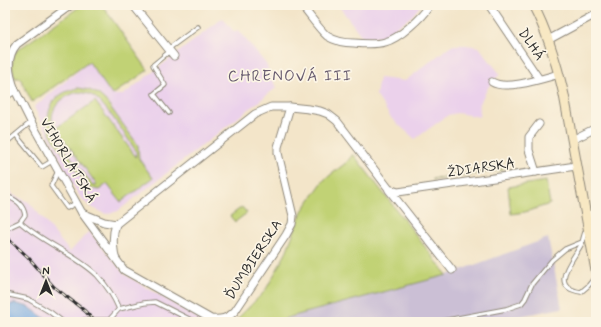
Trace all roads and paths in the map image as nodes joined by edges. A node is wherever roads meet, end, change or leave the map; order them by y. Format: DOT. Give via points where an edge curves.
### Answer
graph roads {
  1 [pos="71,5"];
  2 [pos="132,5"];
  3 [pos="301,5"];
  4 [pos="430,5"];
  5 [pos="489,5"];
  6 [pos="533,5"];
  7 [pos="596,14"];
  8 [pos="198,27"];
  9 [pos="548,40"];
  10 [pos="171,52"];
  11 [pos="559,74"];
  12 [pos="539,79"];
  13 [pos="492,82"];
  14 [pos="15,90"];
  15 [pos="6,93"];
  16 [pos="290,107"];
  17 [pos="169,113"];
  18 [pos="31,122"];
  19 [pos="539,124"];
  20 [pos="596,128"];
  21 [pos="16,135"];
  22 [pos="572,140"];
  23 [pos="7,142"];
  24 [pos="52,161"];
  25 [pos="576,166"];
  26 [pos="58,170"];
  27 [pos="536,172"];
  28 [pos="389,189"];
  29 [pos="5,196"];
  30 [pos="76,202"];
  31 [pos="82,213"];
  32 [pos="596,214"];
  33 [pos="587,219"];
  34 [pos="20,222"];
  35 [pos="116,224"];
  36 [pos="5,229"];
  37 [pos="582,242"];
  38 [pos="115,257"];
  39 [pos="452,270"];
  40 [pos="596,271"];
  41 [pos="596,276"];
  42 [pos="5,294"];
  43 [pos="119,309"];
  44 [pos="63,322"];
  45 [pos="78,322"];
  46 [pos="195,322"];
  47 [pos="437,322"];
  1 -- 14 [label="street, VIHORLATSKÁ" via="12,50 9,69"];
  2 -- 10 [label="street"];
  3 -- 4 [label="street" via="328,36 338,41 367,45 386,42 401,33 414,24"];
  5 -- 12 [label="street, DLHÁ"];
  6 -- 9 [label="street, DLHÁ"];
  7 -- 9 [label="street"];
  8 -- 10 [label="lane"];
  9 -- 11 [label="street, DLHÁ"];
  10 -- 17 [label="lane" via="153,66 165,84 154,94"];
  11 -- 12 [label="street, DLHÁ"];
  11 -- 22 [label="street, DLHÁ"];
  12 -- 13 [label="street, DLHÁ" via="500,85"];
  14 -- 15 [label="street"];
  14 -- 18 [label="street, VIHORLATSKÁ"];
  16 -- 28 [label="street" via="328,114 337,120"];
  16 -- 35 [label="street" via="271,107 255,114"];
  16 -- 38 [label="street, ĎUMBIERSKA" via="278,153 293,216 292,224 229,317 211,319 124,270"];
  18 -- 21 [label="lane"];
  18 -- 24 [label="street, VIHORLATSKÁ"];
  19 -- 27 [label="street" via="529,137"];
  20 -- 22 [label="street"];
  21 -- 23 [label="lane"];
  21 -- 24 [label="lane" via="42,167"];
  22 -- 25 [label="street, DLHÁ"];
  24 -- 26 [label="street, VIHORLATSKÁ"];
  25 -- 27 [label="street, ŽDIARSKA"];
  25 -- 33 [label="street, DLHÁ"];
  26 -- 30 [label="street, VIHORLATSKÁ"];
  26 -- 30 [label="lane" via="51,186 67,208"];
  27 -- 28 [label="street, ŽDIARSKA" via="398,192"];
  28 -- 39 [label="street"];
  29 -- 34 [label="lane" via="18,202 24,209 25,215"];
  30 -- 31 [label="street, VIHORLATSKÁ"];
  31 -- 35 [label="street, VIHORLATSKÁ"];
  31 -- 38 [label="street, ĎUMBIERSKA"];
  32 -- 33 [label="street"];
  33 -- 37 [label="lane, DLHÁ"];
  33 -- 40 [label="street, DLHÁ"];
  34 -- 36 [label="lane"];
  34 -- 43 [label="lane" via="96,274"];
  35 -- 38 [label="street" via="113,232"];
  37 -- 41 [label="lane, DLHÁ" via="567,266 565,284 572,291 581,292"];
  37 -- 47 [label="lane" via="565,249 552,260 532,284 521,304 506,310"];
  42 -- 44 [label="lane" via="28,299"];
  43 -- 45 [label="lane" via="109,320"];
  43 -- 46 [label="lane" via="155,302"];
}
